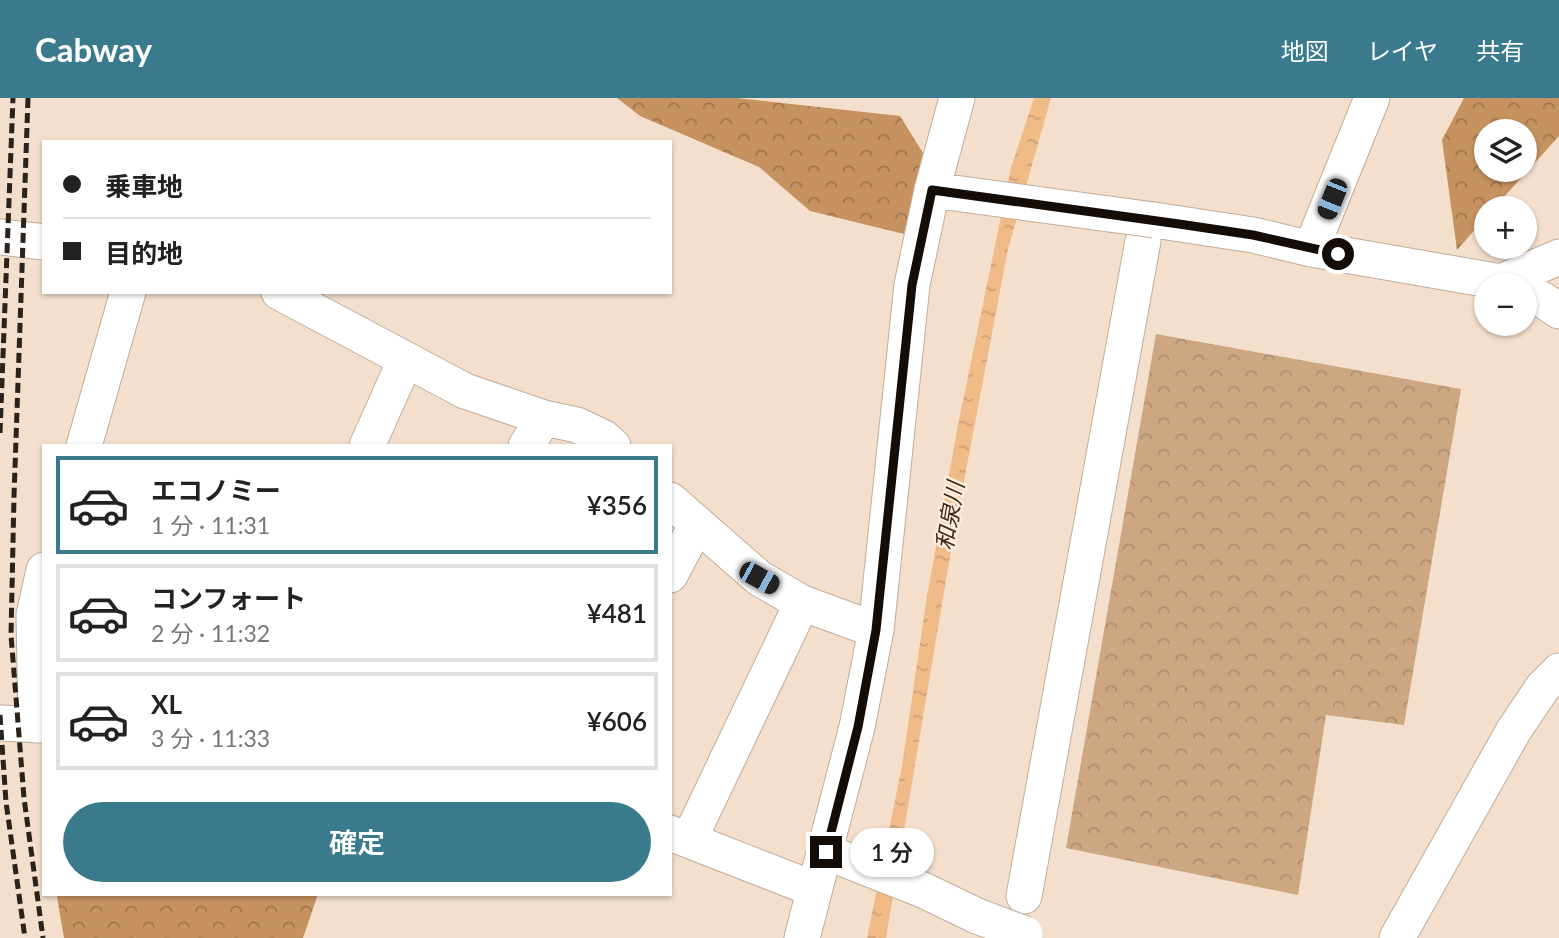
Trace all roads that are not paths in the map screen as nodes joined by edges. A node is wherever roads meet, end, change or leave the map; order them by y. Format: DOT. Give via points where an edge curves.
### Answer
graph roads {
  1 [pos="957,98"];
  2 [pos="1372,98"];
  3 [pos="932,190"];
  4 [pos="1148,231"];
  5 [pos="0,237"];
  6 [pos="42,242"];
  7 [pos="1311,249"];
  8 [pos="1559,257"];
  9 [pos="1533,273"];
  10 [pos="1474,279"];
  11 [pos="127,294"];
  12 [pos="283,294"];
  13 [pos="1537,297"];
  14 [pos="1559,311"];
  15 [pos="405,361"];
  16 [pos="535,432"];
  17 [pos="85,444"];
  18 [pos="368,444"];
  19 [pos="610,444"];
  20 [pos="672,502"];
  21 [pos="697,524"];
  22 [pos="672,571"];
  23 [pos="42,578"];
  24 [pos="802,603"];
  25 [pos="876,630"];
  26 [pos="1559,671"];
  27 [pos="0,723"];
  28 [pos="40,725"];
  29 [pos="680,836"];
  30 [pos="839,857"];
  31 [pos="814,889"];
  32 [pos="1024,896"];
  33 [pos="1030,936"];
  34 [pos="802,938"];
  35 [pos="1396,938"];
  1 -- 3 [label="street"];
  2 -- 7 [label="street"];
  3 -- 4 [label="street, bridge" via="1109,214"];
  3 -- 25 [label="street" via="912,285"];
  4 -- 7 [label="street" via="1253,235"];
  4 -- 32 [label="street"];
  5 -- 6 [label="street"];
  7 -- 10 [label="street"];
  8 -- 9 [label="street"];
  11 -- 17 [label="street"];
  12 -- 15 [label="street"];
  13 -- 14 [label="street"];
  15 -- 16 [label="street"];
  15 -- 18 [label="street"];
  16 -- 19 [label="street" via="577,425"];
  20 -- 21 [label="street"];
  21 -- 22 [label="street"];
  21 -- 24 [label="street" via="759,578"];
  23 -- 28 [label="street" via="34,615"];
  24 -- 25 [label="street"];
  24 -- 29 [label="street"];
  25 -- 30 [label="street"];
  26 -- 35 [label="street" via="1514,730"];
  27 -- 28 [label="street"];
  29 -- 31 [label="street"];
  30 -- 31 [label="street"];
  30 -- 33 [label="street, bridge"];
  31 -- 34 [label="street"];
}
